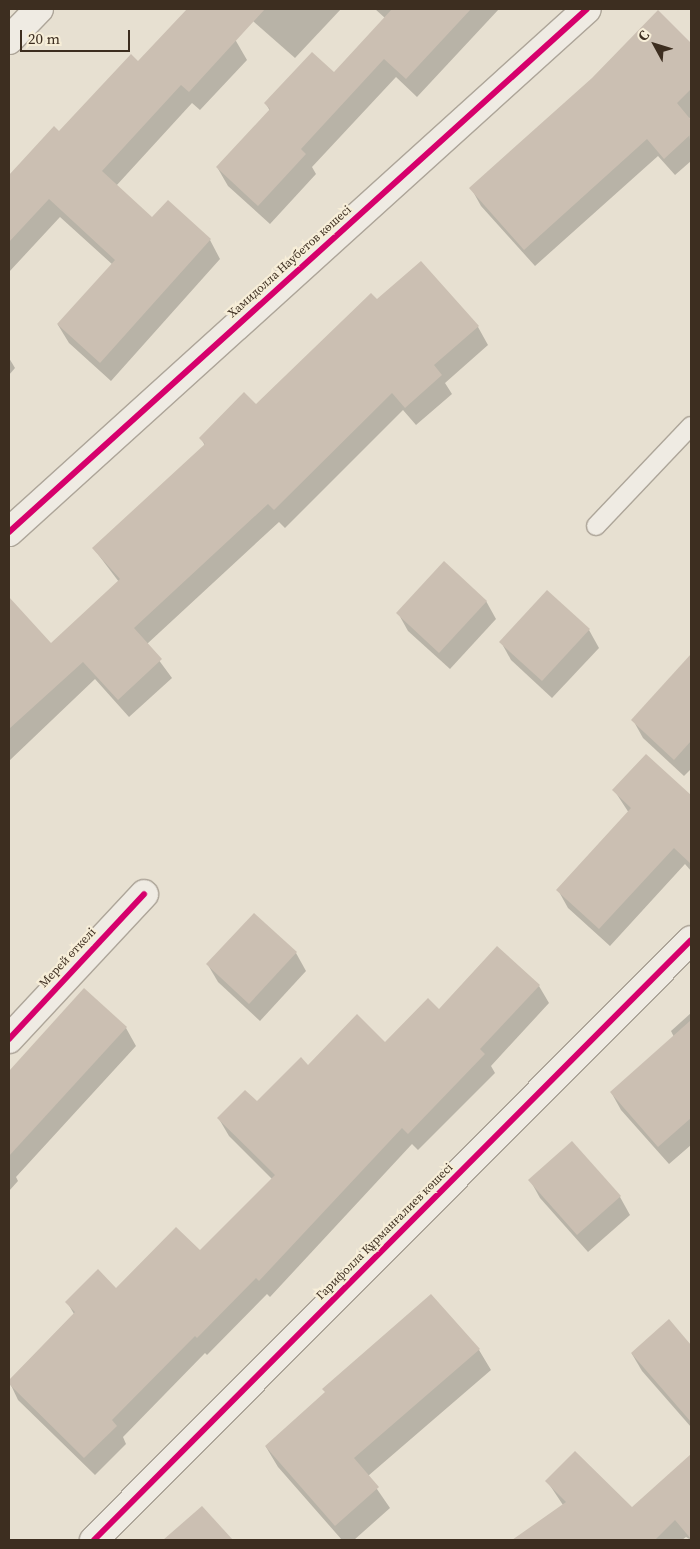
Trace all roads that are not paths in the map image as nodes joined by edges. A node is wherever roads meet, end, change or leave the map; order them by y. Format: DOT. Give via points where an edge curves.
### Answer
graph roads {
  1 [pos="40,9"];
  2 [pos="587,9"];
  3 [pos="9,40"];
  4 [pos="691,426"];
  5 [pos="596,526"];
  6 [pos="9,532"];
  7 [pos="144,894"];
  8 [pos="691,940"];
  9 [pos="9,1038"];
  10 [pos="94,1540"];
  1 -- 3 [label="street"];
  2 -- 6 [label="street, Хамидолла Наубетов көшесі"];
  4 -- 5 [label="lane"];
  7 -- 9 [label="street, Мерей өткелі"];
  8 -- 10 [label="street, Гарифолла Құрманғалиев көшесі"];
}
